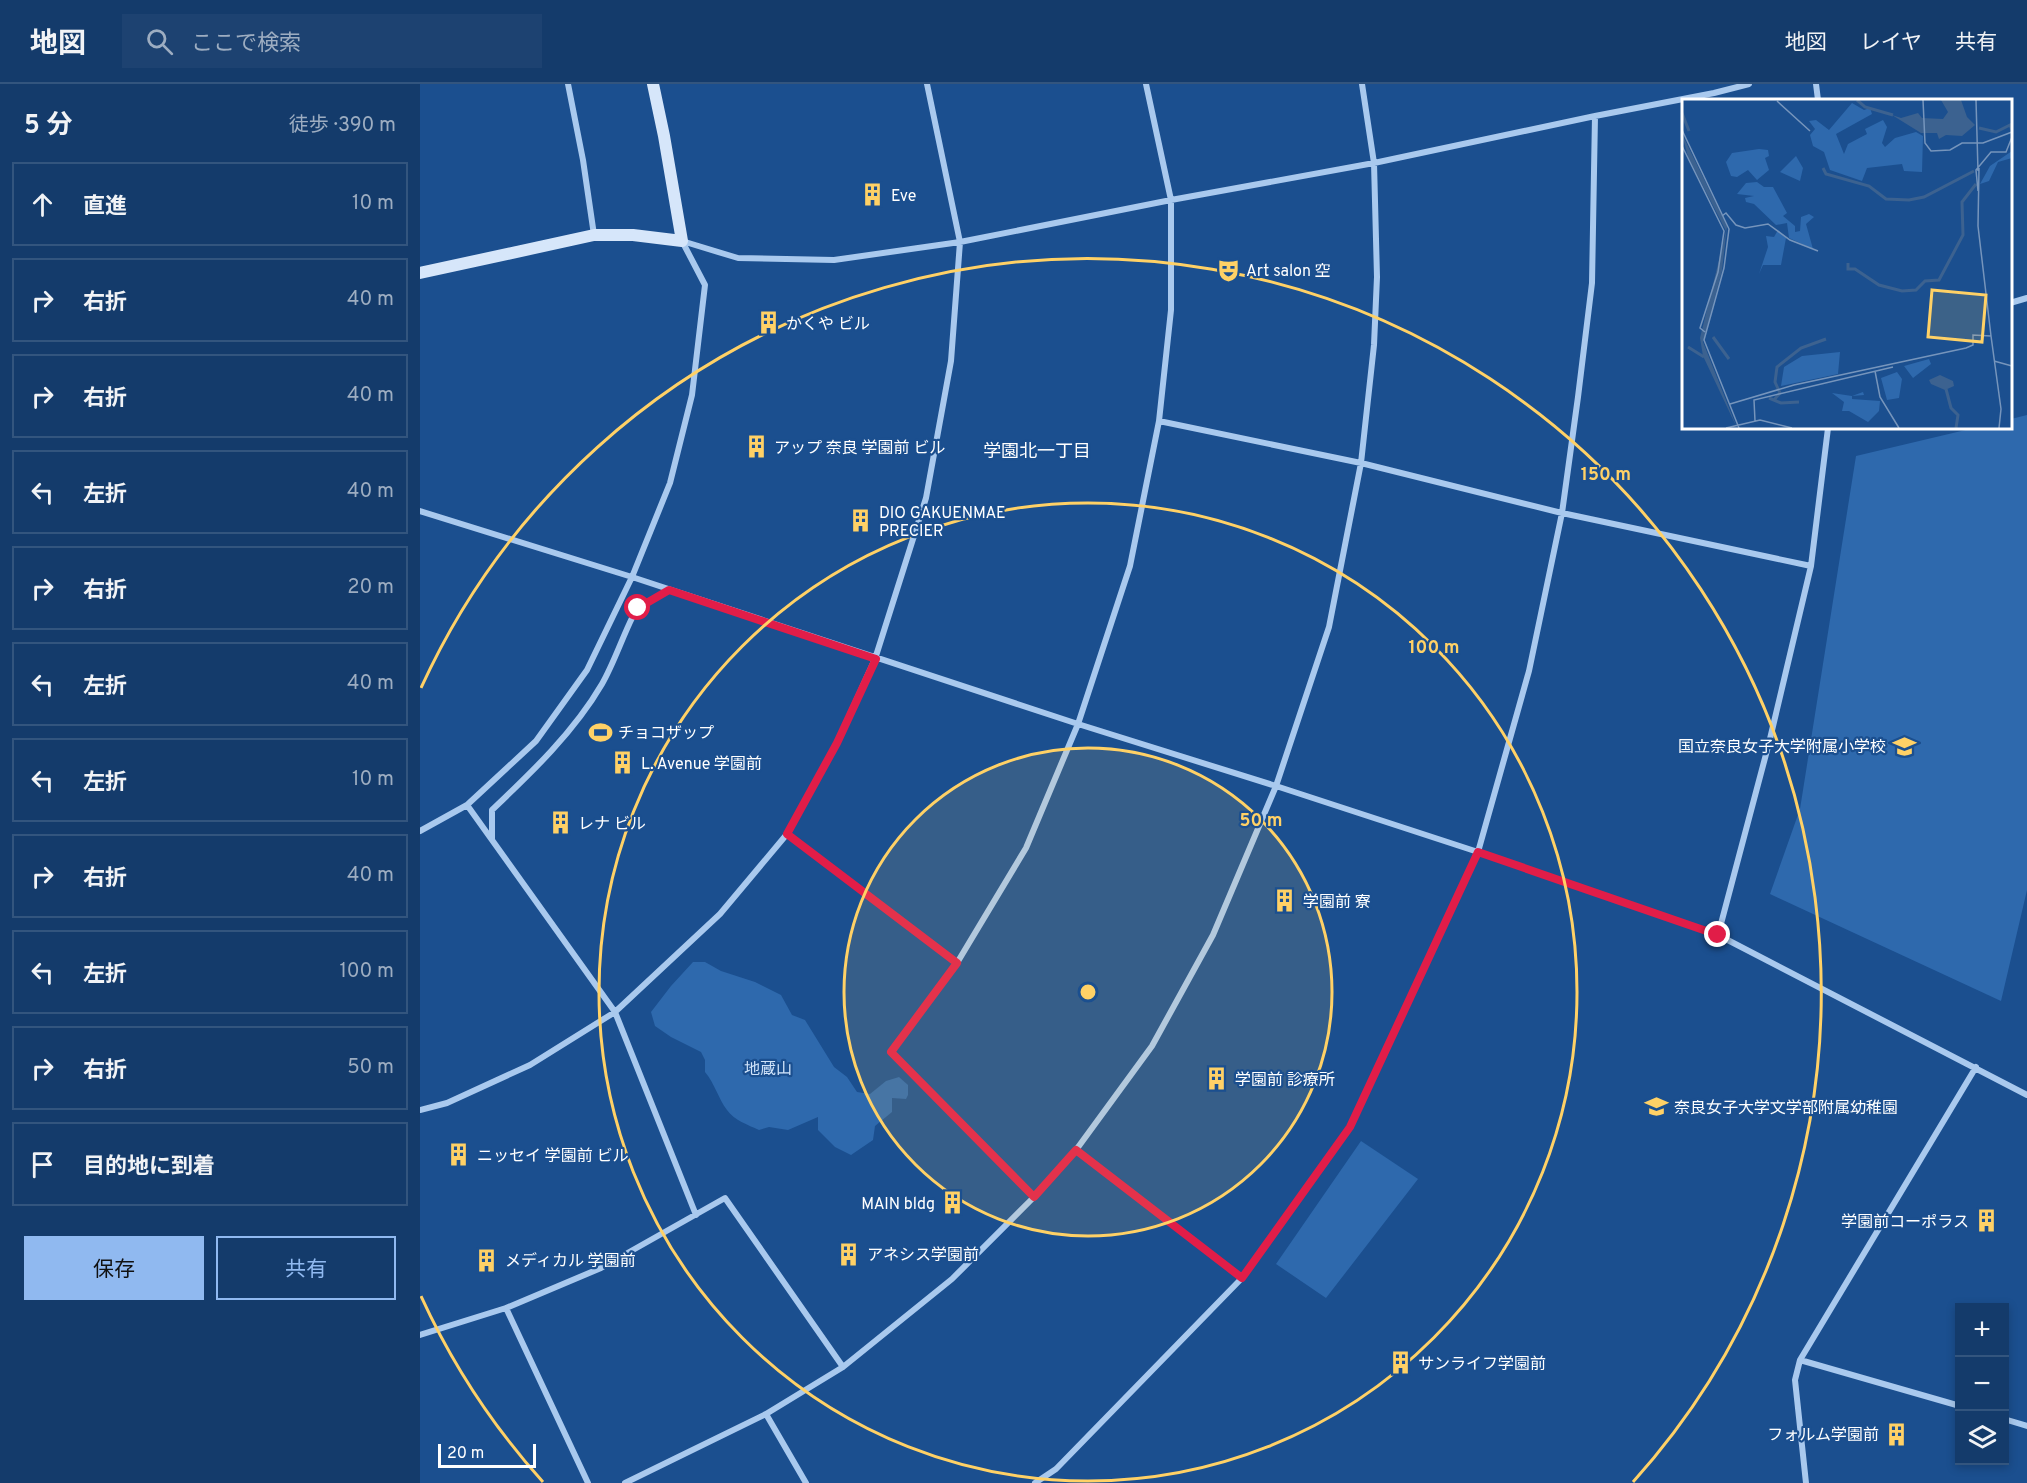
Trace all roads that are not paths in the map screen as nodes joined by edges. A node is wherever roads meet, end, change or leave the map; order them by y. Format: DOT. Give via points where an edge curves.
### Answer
graph roads {
  1 [pos="568,84"];
  2 [pos="653,84"];
  3 [pos="927,84"];
  4 [pos="1146,84"];
  5 [pos="1362,84"];
  6 [pos="1749,84"];
  7 [pos="1816,84"];
  8 [pos="1682,99"];
  9 [pos="1683,99"];
  10 [pos="1818,99"];
  11 [pos="1595,116"];
  12 [pos="1374,163"];
  13 [pos="1171,200"];
  14 [pos="594,235"];
  15 [pos="682,241"];
  16 [pos="960,242"];
  17 [pos="420,273"];
  18 [pos="2027,298"];
  19 [pos="2012,302"];
  20 [pos="1159,421"];
  21 [pos="1828,429"];
  22 [pos="1361,464"];
  23 [pos="420,511"];
  24 [pos="1562,513"];
  25 [pos="1811,566"];
  26 [pos="632,577"];
  27 [pos="669,590"];
  28 [pos="876,659"];
  29 [pos="1078,724"];
  30 [pos="1276,786"];
  31 [pos="467,805"];
  32 [pos="420,831"];
  33 [pos="787,834"];
  34 [pos="492,839"];
  35 [pos="1478,852"];
  36 [pos="1718,935"];
  37 [pos="957,963"];
  38 [pos="615,1012"];
  39 [pos="1976,1067"];
  40 [pos="2027,1095"];
  41 [pos="420,1110"];
  42 [pos="1076,1150"];
  43 [pos="1034,1197"];
  44 [pos="696,1215"];
  45 [pos="1242,1278"];
  46 [pos="506,1308"];
  47 [pos="420,1335"];
  48 [pos="1800,1360"];
  49 [pos="843,1367"];
  50 [pos="1955,1405"];
  51 [pos="766,1414"];
  52 [pos="2009,1421"];
  53 [pos="2027,1426"];
  54 [pos="588,1483"];
  55 [pos="625,1483"];
  56 [pos="806,1483"];
  57 [pos="1035,1483"];
  58 [pos="1806,1483"];
  1 -- 14 [label="street"];
  2 -- 15 [label="street"];
  3 -- 16 [label="street"];
  4 -- 13 [label="street"];
  5 -- 12 [label="street"];
  6 -- 9 [label="street"];
  7 -- 10 [label="street"];
  8 -- 11 [label="street"];
  11 -- 12 [label="street"];
  11 -- 24 [label="street" via="1592,283"];
  12 -- 13 [label="street"];
  12 -- 22 [label="street" via="1377,278"];
  13 -- 16 [label="street"];
  13 -- 20 [label="street" via="1171,310"];
  14 -- 15 [label="street"];
  14 -- 17 [label="street"];
  15 -- 16 [label="street" via="738,258 834,260"];
  15 -- 26 [label="street" via="705,285 692,395 670,483"];
  16 -- 28 [label="street" via="951,361 926,498"];
  18 -- 19 [label="street"];
  20 -- 22 [label="street"];
  20 -- 29 [label="street" via="1130,566"];
  21 -- 25 [label="street"];
  22 -- 24 [label="street"];
  22 -- 30 [label="street" via="1329,627"];
  23 -- 26 [label="street"];
  24 -- 25 [label="street"];
  24 -- 35 [label="street" via="1529,671"];
  25 -- 36 [label="street"];
  26 -- 27 [label="street"];
  26 -- 31 [label="street" via="587,670 536,741"];
  27 -- 28 [label="street"];
  27 -- 34 [label="street" via="638,608 602,683 570,729 492,810"];
  28 -- 29 [label="street"];
  28 -- 33 [label="street" via="837,743"];
  29 -- 30 [label="street"];
  29 -- 37 [label="street" via="1026,848"];
  30 -- 35 [label="street"];
  30 -- 42 [label="street" via="1213,935 1158,1036"];
  31 -- 32 [label="street"];
  31 -- 34 [label="street"];
  33 -- 37 [label="street"];
  33 -- 38 [label="street" via="720,914"];
  34 -- 38 [label="street"];
  35 -- 36 [label="street"];
  35 -- 45 [label="street" via="1350,1127"];
  36 -- 39 [label="street"];
  37 -- 43 [label="street" via="891,1052"];
  38 -- 41 [label="street" via="530,1065 447,1103"];
  38 -- 44 [label="street"];
  39 -- 40 [label="street"];
  39 -- 48 [label="street"];
  42 -- 43 [label="street"];
  42 -- 45 [label="street"];
  43 -- 49 [label="street" via="952,1279"];
  44 -- 46 [label="street" via="601,1268"];
  44 -- 49 [label="street" via="725,1198"];
  45 -- 57 [label="street" via="1056,1468"];
  46 -- 47 [label="street"];
  46 -- 54 [label="street"];
  48 -- 50 [label="street"];
  48 -- 58 [label="street" via="1795,1380"];
  49 -- 51 [label="street"];
  51 -- 55 [label="street"];
  51 -- 56 [label="street"];
  52 -- 53 [label="street"];
}
